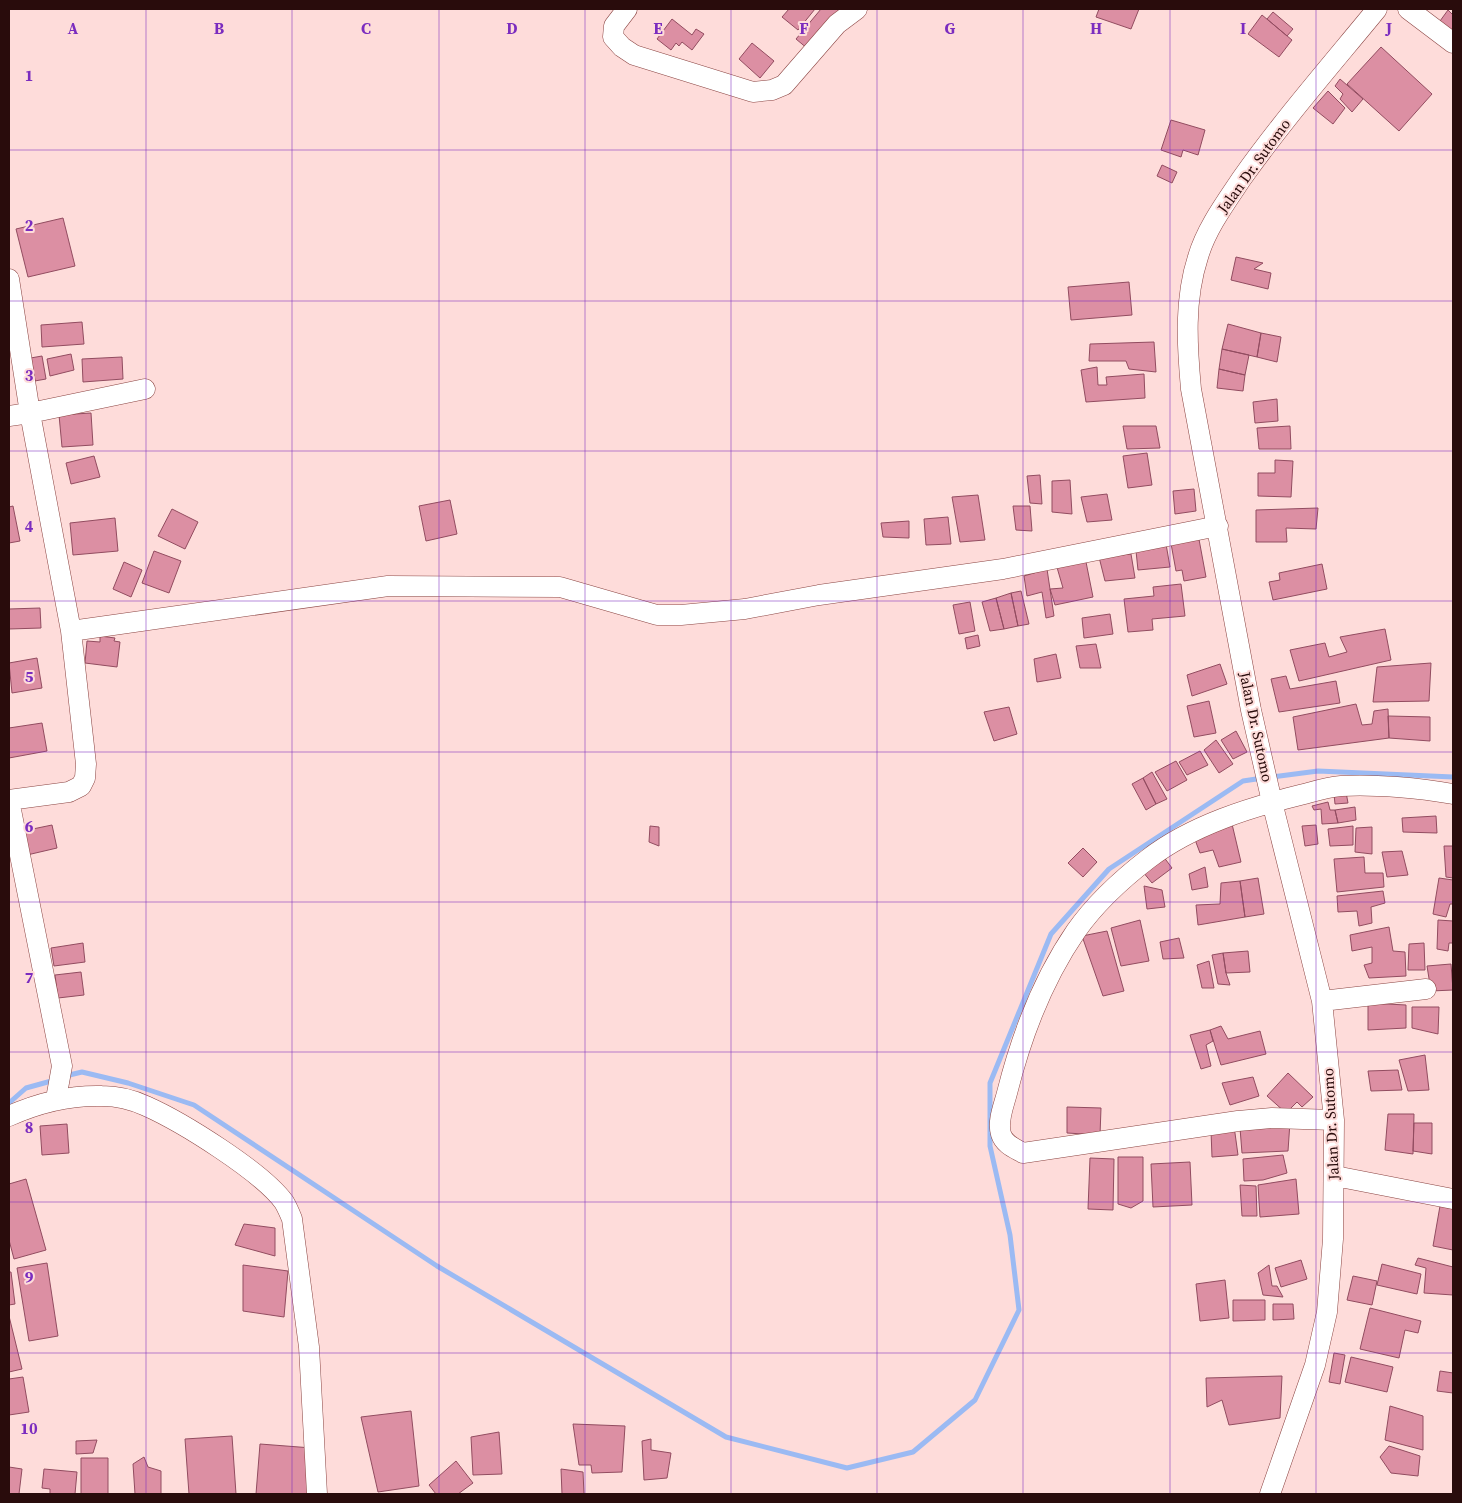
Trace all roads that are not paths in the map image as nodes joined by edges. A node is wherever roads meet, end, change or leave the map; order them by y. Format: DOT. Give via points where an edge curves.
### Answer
graph roads {
  1 [pos="627,9"];
  2 [pos="857,9"];
  3 [pos="1377,9"];
  4 [pos="1408,9"];
  5 [pos="1453,43"];
  6 [pos="9,279"];
  7 [pos="145,390"];
  8 [pos="30,413"];
  9 [pos="9,416"];
  10 [pos="1218,526"];
  11 [pos="72,631"];
  12 [pos="1453,794"];
  13 [pos="9,800"];
  14 [pos="1272,801"];
  15 [pos="1426,990"];
  16 [pos="1322,1001"];
  17 [pos="57,1094"];
  18 [pos="9,1116"];
  19 [pos="1334,1120"];
  20 [pos="1335,1176"];
  21 [pos="1453,1199"];
  22 [pos="317,1494"];
  23 [pos="1270,1494"];
  1 -- 2 [label="street" via="614,26 613,37 634,55 753,92 784,85 837,24"];
  3 -- 10 [label="street, Jalan Dr. Sutomo" via="1264,148 1223,206 1198,256 1188,302 1189,363 1191,389"];
  4 -- 5 [label="street"];
  6 -- 8 [label="street"];
  7 -- 8 [label="street"];
  8 -- 9 [label="street"];
  8 -- 11 [label="street"];
  10 -- 11 [label="street" via="1003,569 745,609 681,615 657,615 560,587 388,586"];
  10 -- 14 [label="street, Jalan Dr. Sutomo"];
  11 -- 13 [label="street" via="85,778 81,786 68,792"];
  12 -- 14 [label="street" via="1433,790 1340,786"];
  13 -- 17 [label="street" via="62,1066"];
  14 -- 16 [label="street, Jalan Dr. Sutomo"];
  14 -- 19 [label="street" via="1207,825 1149,858 1107,895 1076,931 1046,984 1018,1051 1001,1115 1001,1134 1009,1146 1023,1153 1238,1121 1272,1118"];
  15 -- 16 [label="street"];
  16 -- 19 [label="street, Jalan Dr. Sutomo"];
  17 -- 18 [label="street"];
  17 -- 22 [label="street" via="102,1096 144,1105 173,1119 235,1159 284,1203 292,1219 309,1347"];
  19 -- 20 [label="street, Jalan Dr. Sutomo"];
  20 -- 21 [label="street"];
  20 -- 23 [label="street, Jalan Dr. Sutomo" via="1327,1312 1315,1365"];
}
